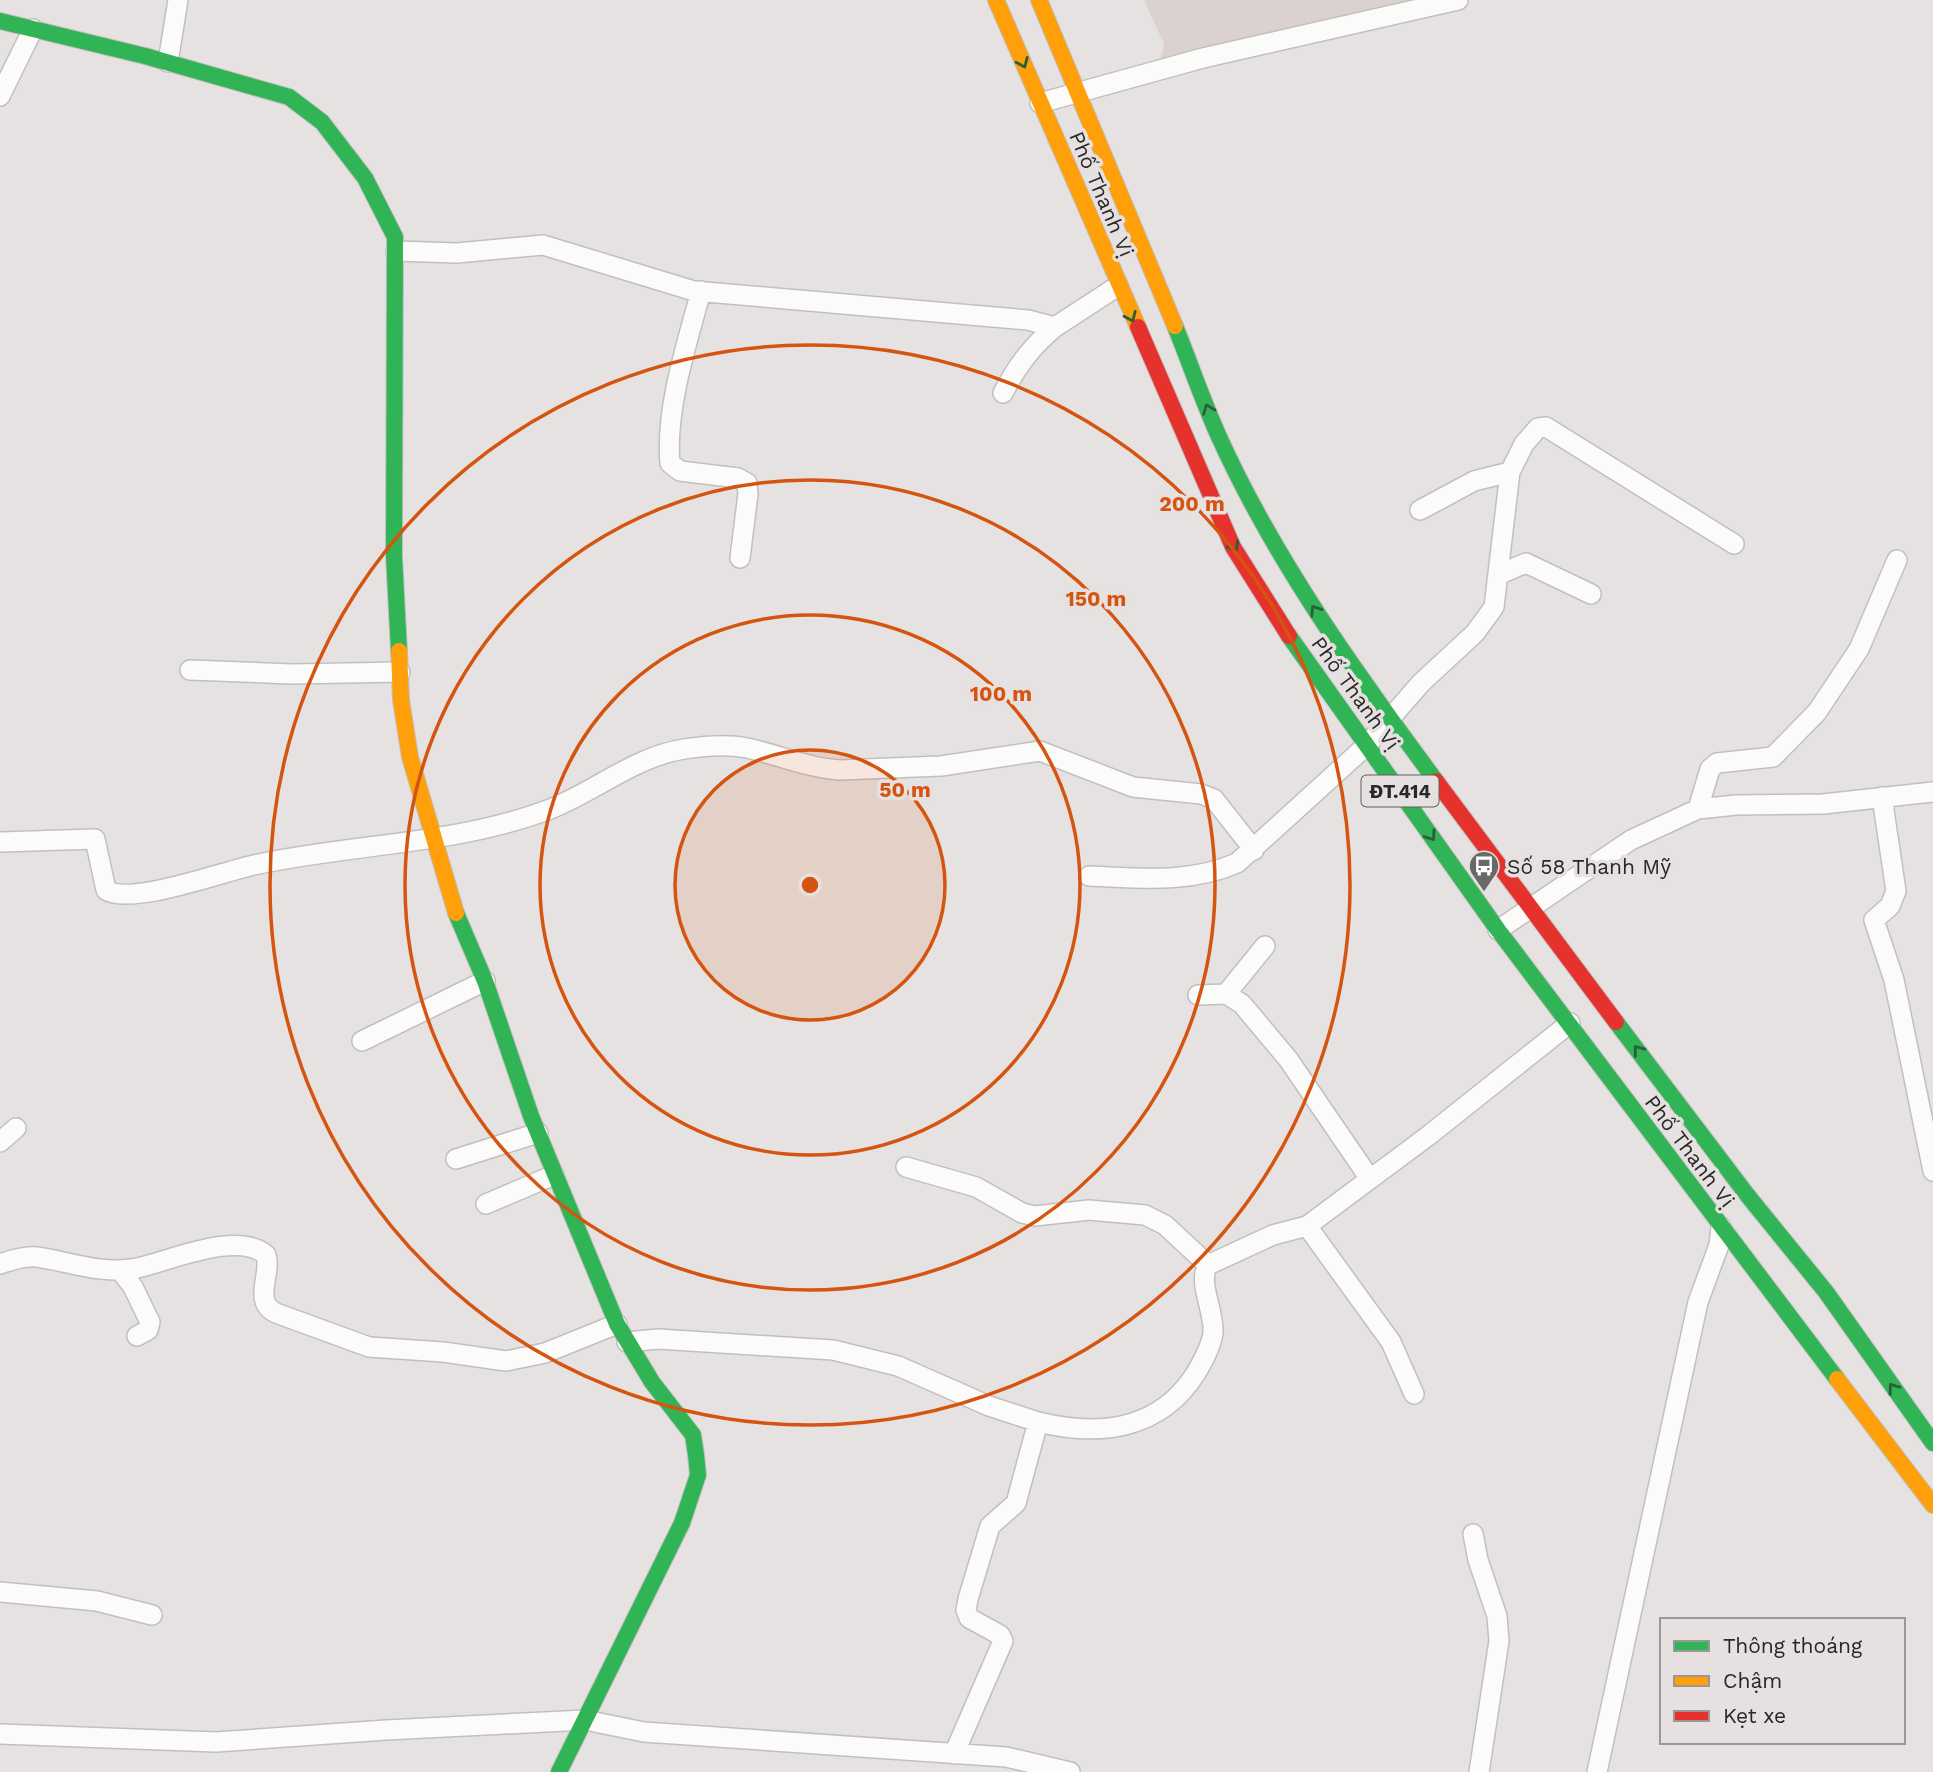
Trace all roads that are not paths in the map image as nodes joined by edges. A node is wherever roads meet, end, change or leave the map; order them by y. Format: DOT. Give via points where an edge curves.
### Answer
graph roads {
  1 [pos="178,0"];
  2 [pos="996,0"];
  3 [pos="1039,0"];
  4 [pos="1458,0"];
  5 [pos="0,21"];
  6 [pos="33,29"];
  7 [pos="167,62"];
  8 [pos="1078,93"];
  9 [pos="0,96"];
  10 [pos="1040,103"];
  11 [pos="396,251"];
  12 [pos="1118,286"];
  13 [pos="701,291"];
  14 [pos="1055,327"];
  15 [pos="1003,393"];
  16 [pos="1510,472"];
  17 [pos="1420,510"];
  18 [pos="1734,544"];
  19 [pos="740,558"];
  20 [pos="1897,560"];
  21 [pos="1498,575"];
  22 [pos="1591,594"];
  23 [pos="190,670"];
  24 [pos="400,672"];
  25 [pos="1390,719"];
  26 [pos="1367,746"];
  27 [pos="1933,792"];
  28 [pos="1882,797"];
  29 [pos="1698,810"];
  30 [pos="432,838"];
  31 [pos="0,842"];
  32 [pos="1254,850"];
  33 [pos="1089,876"];
  34 [pos="1530,908"];
  35 [pos="1498,930"];
  36 [pos="1265,946"];
  37 [pos="485,981"];
  38 [pos="1198,995"];
  39 [pos="1226,995"];
  40 [pos="1570,1023"];
  41 [pos="362,1041"];
  42 [pos="1926,1106"];
  43 [pos="16,1128"];
  44 [pos="538,1133"];
  45 [pos="0,1142"];
  46 [pos="456,1159"];
  47 [pos="906,1167"];
  48 [pos="1933,1171"];
  49 [pos="554,1175"];
  50 [pos="1370,1179"];
  51 [pos="486,1204"];
  52 [pos="1307,1226"];
  53 [pos="1721,1227"];
  54 [pos="0,1264"];
  55 [pos="1209,1265"];
  56 [pos="120,1270"];
  57 [pos="617,1324"];
  58 [pos="137,1336"];
  59 [pos="627,1342"];
  60 [pos="1413,1394"];
  61 [pos="1038,1422"];
  62 [pos="1933,1443"];
  63 [pos="1933,1506"];
  64 [pos="1474,1534"];
  65 [pos="0,1592"];
  66 [pos="152,1615"];
  67 [pos="585,1720"];
  68 [pos="0,1734"];
  69 [pos="954,1754"];
  70 [pos="560,1772"];
  71 [pos="1070,1772"];
  72 [pos="1479,1772"];
  73 [pos="1597,1772"];
  1 -- 7 [label="street"];
  2 -- 10 [label="main road, Phố Thanh Vị / ĐT.414, one-way"];
  3 -- 8 [label="main road, Phố Thanh Vị"];
  4 -- 8 [label="street" via="1203,58"];
  5 -- 6 [label="main road"];
  6 -- 7 [label="main road"];
  6 -- 9 [label="street"];
  7 -- 11 [label="main road" via="307,106 337,140 385,211"];
  8 -- 10 [label="street"];
  25 -- 8 [label="main road, Phố Thanh Vị, one-way" via="1303,591 1220,439"];
  10 -- 12 [label="main road, Phố Thanh Vị / ĐT.414"];
  11 -- 13 [label="street" via="457,253 543,245"];
  11 -- 24 [label="main road" via="394,542"];
  12 -- 14 [label="street"];
  12 -- 26 [label="main road, Phố Thanh Vị / ĐT.414, one-way" via="1233,547 1278,621"];
  13 -- 14 [label="street" via="1028,320"];
  13 -- 19 [label="street" via="683,361 670,464 680,471 747,483"];
  14 -- 15 [label="street" via="1018,365"];
  16 -- 17 [label="street" via="1474,481"];
  16 -- 18 [label="street" via="1524,444 1538,428 1546,427"];
  16 -- 21 [label="street"];
  20 -- 29 [label="street" via="1859,649 1817,712 1773,757 1717,763 1710,769"];
  21 -- 22 [label="street" via="1526,563"];
  21 -- 25 [label="street" via="1494,607 1475,633 1420,683"];
  23 -- 24 [label="street"];
  24 -- 30 [label="main road" via="410,757"];
  25 -- 26 [label="street"];
  25 -- 34 [label="main road, Phố Thanh Vị"];
  26 -- 32 [label="street"];
  26 -- 35 [label="main road, Phố Thanh Vị / ĐT.414, one-way"];
  27 -- 28 [label="street"];
  28 -- 29 [label="street"];
  28 -- 42 [label="street" via="1896,891 1890,906 1874,920 1875,930 1894,980"];
  29 -- 34 [label="street" via="1631,840"];
  30 -- 31 [label="street" via="252,865 126,897 106,890 95,839"];
  30 -- 32 [label="street" via="545,811 659,755 722,746 840,770 941,766 1040,751 1133,787 1214,799"];
  30 -- 37 [label="main road" via="451,900"];
  32 -- 33 [label="street" via="1220,870 1174,879"];
  34 -- 35 [label="street"];
  62 -- 34 [label="main road, Phố Thanh Vị, one-way" via="1826,1292"];
  35 -- 40 [label="main road, Phố Thanh Vị / ĐT.414"];
  36 -- 39 [label="street"];
  37 -- 41 [label="street"];
  37 -- 44 [label="main road"];
  38 -- 39 [label="street"];
  39 -- 50 [label="street" via="1242,1004 1287,1059"];
  40 -- 50 [label="street"];
  40 -- 53 [label="main road, Phố Thanh Vị / ĐT.414"];
  42 -- 48 [label="street"];
  43 -- 45 [label="street"];
  44 -- 46 [label="street"];
  44 -- 49 [label="main road"];
  47 -- 55 [label="street" via="976,1187 1035,1216 1089,1209 1145,1215 1165,1225"];
  49 -- 51 [label="street"];
  49 -- 57 [label="main road"];
  50 -- 52 [label="street"];
  52 -- 55 [label="street"];
  52 -- 60 [label="street" via="1391,1342"];
  53 -- 63 [label="main road, Phố Thanh Vị / ĐT.414"];
  53 -- 73 [label="street" via="1699,1302"];
  54 -- 56 [label="street" via="35,1257 83,1268"];
  55 -- 61 [label="street" via="1204,1275 1213,1334 1202,1363 1177,1399 1155,1415 1123,1426"];
  56 -- 57 [label="street" via="231,1245 250,1246 261,1250 268,1261 264,1302 269,1310 369,1347 506,1360 545,1353"];
  56 -- 58 [label="street" via="150,1322 148,1330"];
  57 -- 59 [label="main road"];
  59 -- 61 [label="street" via="658,1339 833,1350 898,1366"];
  59 -- 67 [label="main road" via="692,1435 698,1475 682,1523"];
  61 -- 69 [label="street" via="1016,1503 989,1526 968,1599 969,1618 1003,1641"];
  64 -- 72 [label="street" via="1497,1616 1499,1640"];
  65 -- 66 [label="street" via="97,1601"];
  67 -- 68 [label="street" via="216,1742"];
  67 -- 69 [label="street" via="644,1732"];
  67 -- 70 [label="main road"];
  69 -- 71 [label="street" via="1006,1757"];
}
